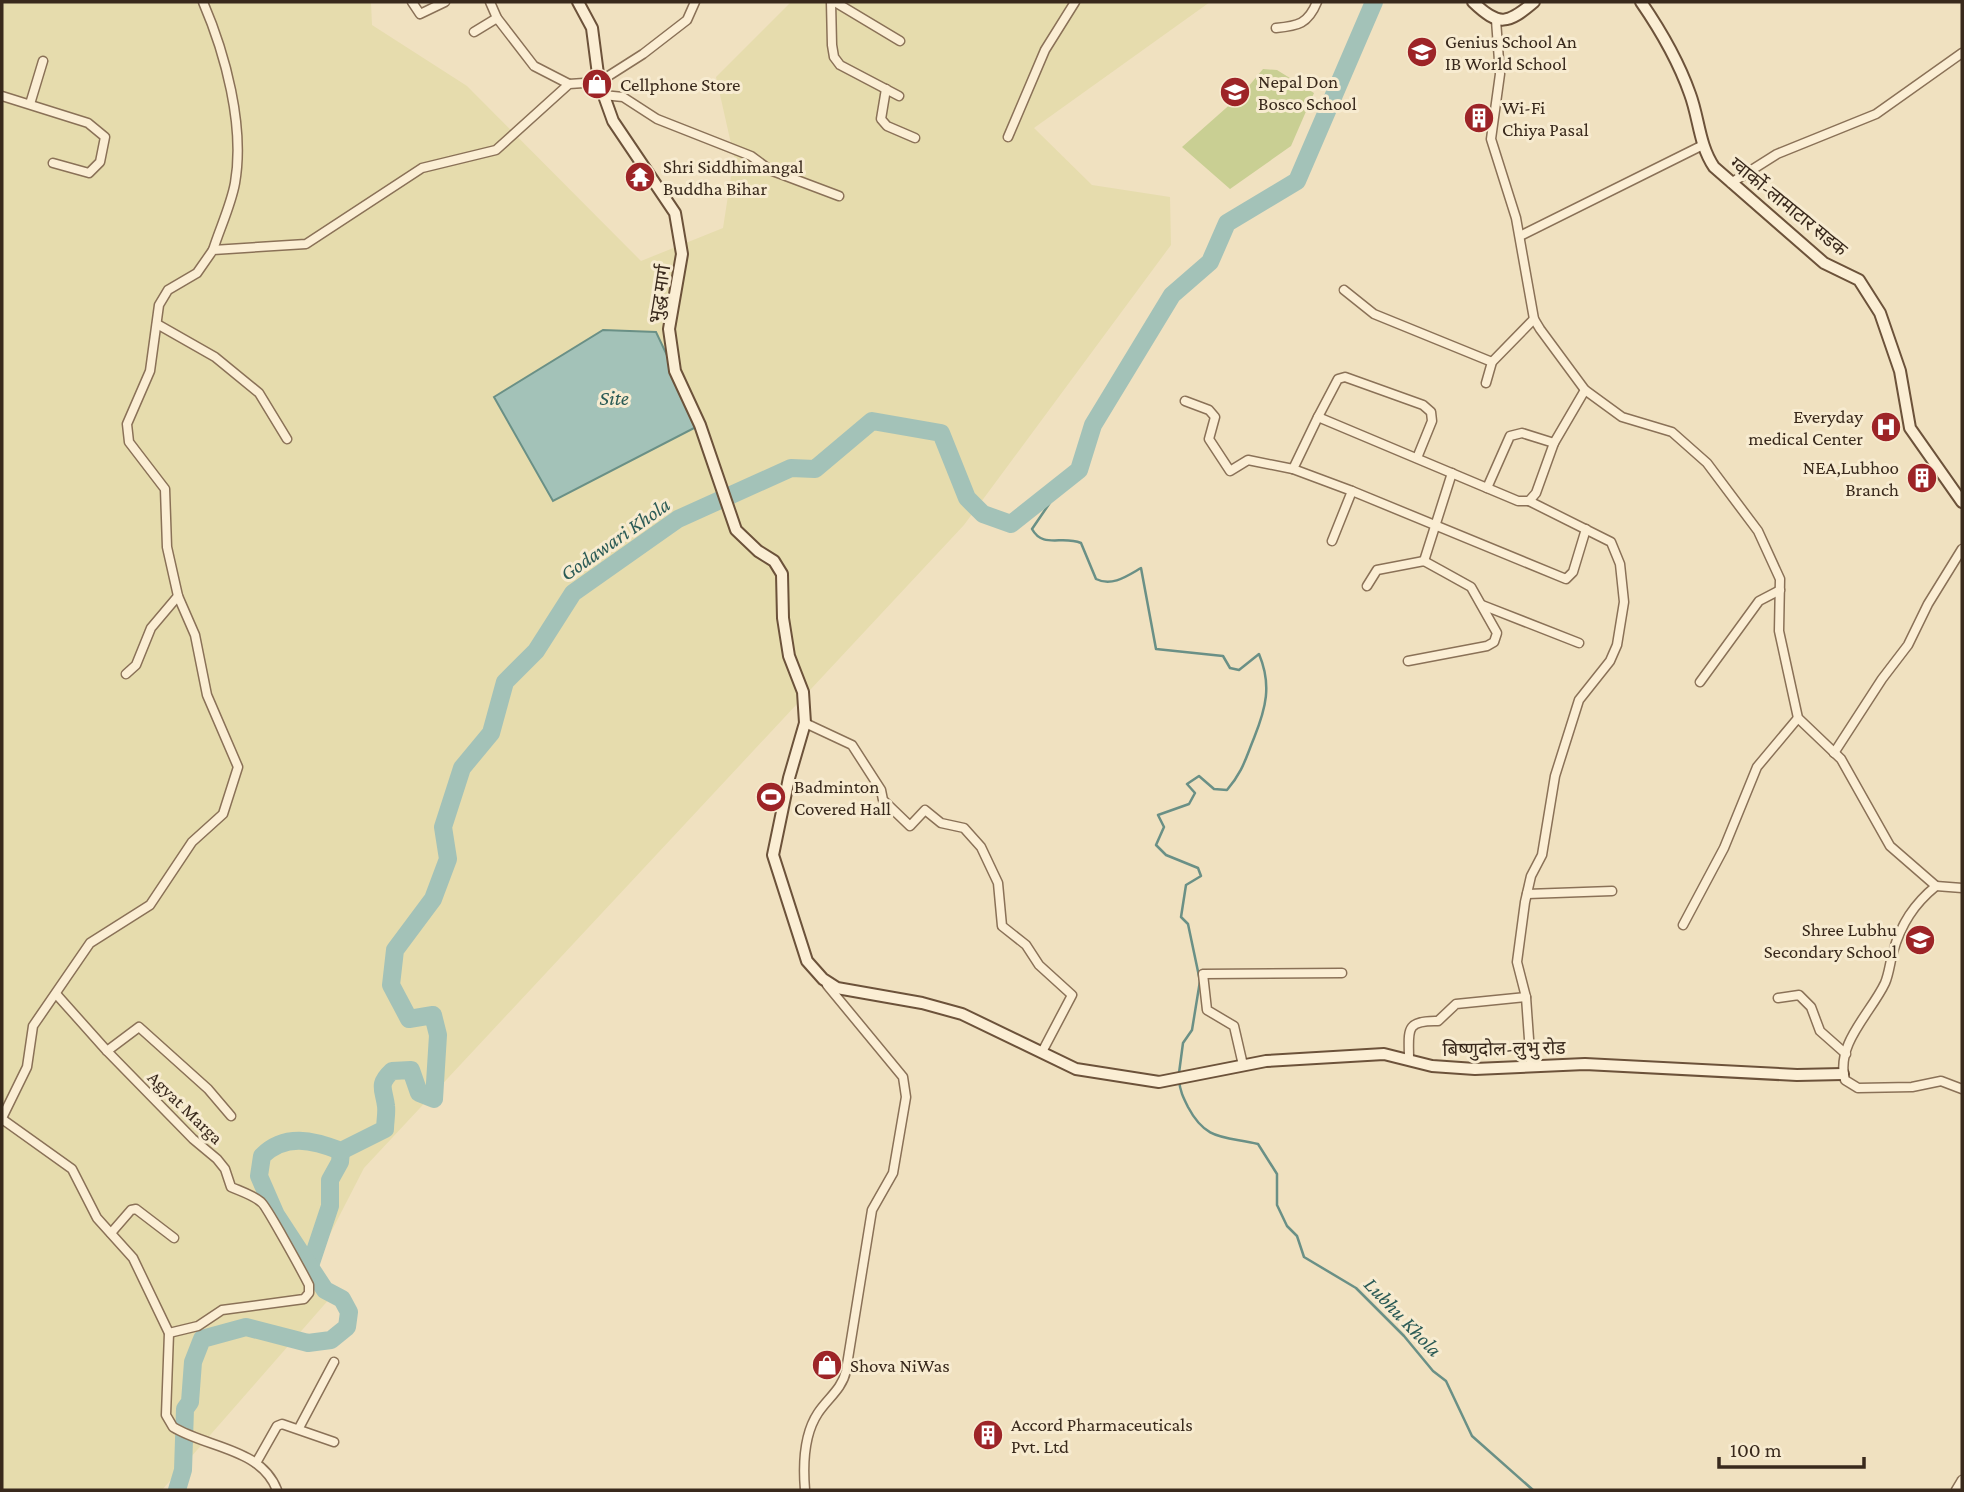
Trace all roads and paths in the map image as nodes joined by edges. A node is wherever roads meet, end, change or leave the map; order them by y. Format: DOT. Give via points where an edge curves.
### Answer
graph roads {
  1 [pos="203,2"];
  2 [pos="412,2"];
  3 [pos="445,2"];
  4 [pos="490,2"];
  5 [pos="578,2"];
  6 [pos="695,2"];
  7 [pos="833,2"];
  8 [pos="1075,2"];
  9 [pos="1317,2"];
  10 [pos="1474,2"];
  11 [pos="1534,2"];
  12 [pos="1641,2"];
  13 [pos="497,18"];
  14 [pos="1496,20"];
  15 [pos="1276,28"];
  16 [pos="474,32"];
  17 [pos="900,41"];
  18 [pos="1962,53"];
  19 [pos="43,61"];
  20 [pos="599,82"];
  21 [pos="569,84"];
  22 [pos="886,89"];
  23 [pos="603,95"];
  24 [pos="2,96"];
  25 [pos="899,96"];
  26 [pos="30,104"];
  27 [pos="1008,137"];
  28 [pos="915,138"];
  29 [pos="1703,145"];
  30 [pos="53,163"];
  31 [pos="1731,183"];
  32 [pos="839,196"];
  33 [pos="1520,236"];
  34 [pos="213,250"];
  35 [pos="1343,290"];
  36 [pos="1534,319"];
  37 [pos="157,324"];
  38 [pos="1492,362"];
  39 [pos="1486,383"];
  40 [pos="1585,390"];
  41 [pos="1185,401"];
  42 [pos="1318,417"];
  43 [pos="287,439"];
  44 [pos="1554,443"];
  45 [pos="1417,458"];
  46 [pos="1293,469"];
  47 [pos="1452,473"];
  48 [pos="1487,488"];
  49 [pos="1352,491"];
  50 [pos="1528,501"];
  51 [pos="1962,502"];
  52 [pos="1436,527"];
  53 [pos="1586,529"];
  54 [pos="1332,541"];
  55 [pos="1962,549"];
  56 [pos="1424,561"];
  57 [pos="1367,586"];
  58 [pos="1780,590"];
  59 [pos="178,596"];
  60 [pos="1482,605"];
  61 [pos="1579,643"];
  62 [pos="1408,661"];
  63 [pos="126,674"];
  64 [pos="1700,682"];
  65 [pos="1798,718"];
  66 [pos="805,723"];
  67 [pos="1834,753"];
  68 [pos="1936,886"];
  69 [pos="1962,888"];
  70 [pos="1612,891"];
  71 [pos="1527,894"];
  72 [pos="1684,925"];
  73 [pos="1342,973"];
  74 [pos="823,979"];
  75 [pos="57,995"];
  76 [pos="1527,997"];
  77 [pos="1779,998"];
  78 [pos="107,1051"];
  79 [pos="1042,1052"];
  80 [pos="1846,1054"];
  81 [pos="1409,1059"];
  82 [pos="1243,1065"];
  83 [pos="1531,1067"];
  84 [pos="1843,1074"];
  85 [pos="1962,1089"];
  86 [pos="231,1116"];
  87 [pos="2,1119"];
  88 [pos="111,1233"];
  89 [pos="174,1238"];
  90 [pos="169,1333"];
  91 [pos="334,1362"];
  92 [pos="299,1428"];
  93 [pos="334,1441"];
  94 [pos="256,1463"];
  95 [pos="1962,1480"];
  96 [pos="277,1490"];
  97 [pos="805,1490"];
  98 [pos="1956,1490"];
  1 -- 34 [label="street" via="229,90 236,136 235,183"];
  2 -- 3 [label="street" via="420,14"];
  4 -- 13 [label="street"];
  5 -- 20 [label="street, भुद्ध मार्ग" via="592,28"];
  6 -- 20 [label="street" via="687,20"];
  7 -- 17 [label="street"];
  7 -- 22 [label="street" via="834,57 840,65"];
  8 -- 27 [label="street" via="1045,50"];
  9 -- 15 [label="street" via="1299,26"];
  10 -- 14 [label="street"];
  11 -- 14 [label="street" via="1516,18"];
  12 -- 29 [label="street, ग्वार्को-लामाटार सडक" via="1666,38 1691,95"];
  13 -- 16 [label="street"];
  13 -- 21 [label="street" via="534,66"];
  14 -- 33 [label="street" via="1500,74 1491,139"];
  18 -- 31 [label="street" via="1876,114 1777,154"];
  19 -- 26 [label="street"];
  20 -- 21 [label="street"];
  20 -- 23 [label="street, भुद्ध मार्ग"];
  21 -- 34 [label="street" via="496,150 422,168 306,244"];
  22 -- 25 [label="street"];
  22 -- 28 [label="street" via="881,119"];
  23 -- 32 [label="street" via="623,97 657,118 751,156 770,170"];
  23 -- 66 [label="street, भुद्ध मार्ग" via="613,121 675,213 682,254 669,329 670,351 735,528 774,561 782,574 783,618 789,656 803,692"];
  24 -- 26 [label="street"];
  26 -- 30 [label="street" via="88,123 105,137 100,162 89,173"];
  29 -- 31 [label="street, ग्वार्को-लामाटार सडक" via="1714,167"];
  29 -- 33 [label="street"];
  31 -- 51 [label="street, ग्वार्को-लामाटार सडक" via="1825,263 1859,280 1880,313 1899,371 1910,428"];
  33 -- 36 [label="street"];
  34 -- 37 [label="street" via="197,273 168,290 159,305"];
  35 -- 38 [label="street" via="1374,314"];
  36 -- 38 [label="street"];
  36 -- 40 [label="street"];
  37 -- 43 [label="street" via="215,357 258,393"];
  37 -- 59 [label="street" via="150,371 127,424 129,442 165,489 167,547"];
  38 -- 39 [label="street"];
  40 -- 44 [label="street"];
  40 -- 58 [label="street" via="1622,417 1672,432 1707,463 1758,531 1780,579"];
  41 -- 46 [label="street" via="1215,417 1209,439 1230,471 1248,460"];
  42 -- 45 [label="street"];
  42 -- 45 [label="street" via="1338,379 1345,377 1423,405 1431,412 1432,421"];
  42 -- 46 [label="street"];
  44 -- 48 [label="street" via="1522,433 1510,436"];
  44 -- 50 [label="street" via="1536,493"];
  45 -- 47 [label="street"];
  46 -- 49 [label="street"];
  47 -- 48 [label="street"];
  47 -- 52 [label="street"];
  48 -- 50 [label="street"];
  49 -- 52 [label="street"];
  49 -- 54 [label="street"];
  50 -- 53 [label="street"];
  52 -- 53 [label="street" via="1566,579 1573,572"];
  52 -- 56 [label="street"];
  53 -- 71 [label="street" via="1611,542 1620,565 1623,601 1617,645 1579,700 1555,776 1542,855"];
  55 -- 67 [label="street" via="1908,645"];
  56 -- 57 [label="street" via="1377,570"];
  56 -- 60 [label="street" via="1471,587"];
  58 -- 64 [label="street" via="1759,601"];
  58 -- 65 [label="street" via="1779,631"];
  59 -- 63 [label="street" via="151,628 136,664"];
  59 -- 75 [label="street" via="195,635 207,695 238,767 223,814 192,842 150,905 90,943"];
  60 -- 61 [label="street"];
  60 -- 62 [label="street" via="1497,633 1494,642"];
  65 -- 67 [label="street"];
  65 -- 72 [label="street" via="1757,767 1724,848"];
  66 -- 74 [label="street" via="773,855 807,961"];
  66 -- 79 [label="street" via="852,746 883,800 910,826 925,810 941,823 964,828 981,847 998,883 1002,926 1072,995"];
  67 -- 68 [label="street" via="1890,846"];
  68 -- 69 [label="street"];
  68 -- 80 [label="street" via="1915,904 1906,920 1886,981"];
  70 -- 71 [label="street"];
  71 -- 76 [label="street" via="1517,962"];
  73 -- 82 [label="street" via="1203,974 1207,1010 1234,1026"];
  74 -- 79 [label="street, बिष्णुदोल-लुभु रोड" via="837,988 962,1014"];
  74 -- 97 [label="street" via="902,1077 906,1097 893,1173 872,1210 844,1382 811,1426 803,1468"];
  75 -- 78 [label="street, Agyat Marga"];
  75 -- 87 [label="street" via="33,1026 27,1068"];
  76 -- 81 [label="street" via="1456,1004 1438,1021 1412,1024"];
  76 -- 83 [label="street"];
  77 -- 80 [label="street" via="1800,995 1807,999 1820,1031"];
  78 -- 86 [label="street" via="139,1027"];
  78 -- 90 [label="street, Agyat Marga" via="217,1159 231,1187 268,1209 309,1284 304,1299 222,1310 198,1326"];
  79 -- 82 [label="street, बिष्णुदोल-लुभु रोड" via="1076,1069 1159,1083"];
  80 -- 84 [label="street"];
  81 -- 82 [label="street, बिष्णुदोल-लुभु रोड" via="1384,1054"];
  81 -- 83 [label="street, बिष्णुदोल-लुभु रोड" via="1475,1069"];
  83 -- 84 [label="street, बिष्णुदोल-लुभु रोड" via="1585,1064"];
  84 -- 85 [label="street" via="1858,1088 1912,1087 1941,1081"];
  87 -- 88 [label="street" via="72,1169 97,1218"];
  88 -- 89 [label="street" via="136,1209"];
  88 -- 90 [label="street" via="133,1258"];
  90 -- 94 [label="street" via="166,1415 173,1427"];
  91 -- 92 [label="street"];
  92 -- 93 [label="street"];
  92 -- 94 [label="street" via="277,1426"];
  94 -- 96 [label="street" via="270,1473"];
  95 -- 98 [label="street"];
}
